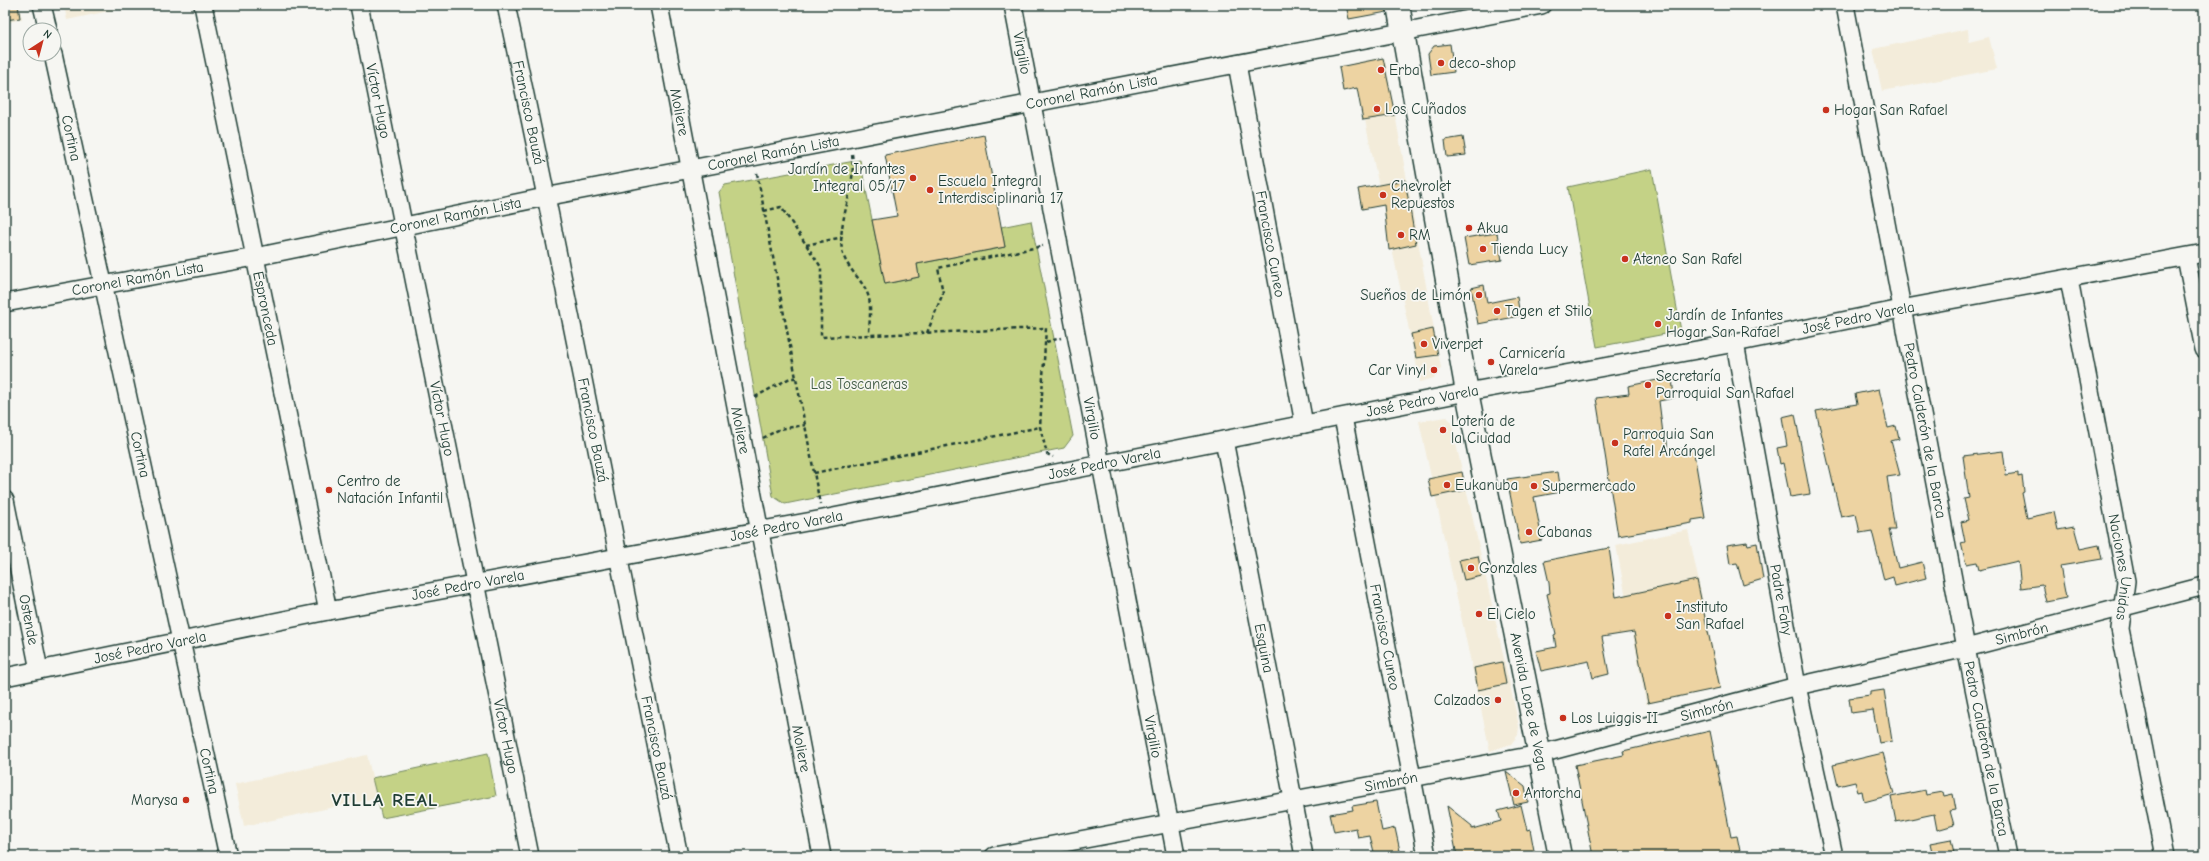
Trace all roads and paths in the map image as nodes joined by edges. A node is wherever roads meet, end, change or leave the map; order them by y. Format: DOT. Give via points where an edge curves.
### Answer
graph roads {
  1 [pos="42,5"];
  2 [pos="204,5"];
  3 [pos="359,5"];
  4 [pos="506,5"];
  5 [pos="659,5"];
  6 [pos="1013,5"];
  7 [pos="1398,5"];
  8 [pos="1542,5"];
  9 [pos="1844,5"];
  10 [pos="46,22"];
  11 [pos="1402,31"];
  12 [pos="55,62"];
  13 [pos="1237,64"];
  14 [pos="1032,102"];
  15 [pos="849,138"];
  16 [pos="753,157"];
  17 [pos="691,169"];
  18 [pos="545,197"];
  19 [pos="764,211"];
  20 [pos="403,225"];
  21 [pos="843,237"];
  22 [pos="1059,243"];
  23 [pos="806,245"];
  24 [pos="2204,253"];
  25 [pos="255,256"];
  26 [pos="2186,257"];
  27 [pos="2069,279"];
  28 [pos="103,284"];
  29 [pos="5,303"];
  30 [pos="1901,310"];
  31 [pos="927,332"];
  32 [pos="869,335"];
  33 [pos="1735,343"];
  34 [pos="2204,350"];
  35 [pos="796,378"];
  36 [pos="1467,392"];
  37 [pos="755,397"];
  38 [pos="1343,418"];
  39 [pos="1304,424"];
  40 [pos="805,425"];
  41 [pos="1040,427"];
  42 [pos="763,438"];
  43 [pos="1224,440"];
  44 [pos="1102,464"];
  45 [pos="1079,469"];
  46 [pos="814,472"];
  47 [pos="5,500"];
  48 [pos="823,519"];
  49 [pos="760,530"];
  50 [pos="617,558"];
  51 [pos="476,584"];
  52 [pos="2204,586"];
  53 [pos="2122,606"];
  54 [pos="328,611"];
  55 [pos="182,640"];
  56 [pos="1966,648"];
  57 [pos="39,670"];
  58 [pos="5,677"];
  59 [pos="1797,686"];
  60 [pos="1540,754"];
  61 [pos="1412,779"];
  62 [pos="1293,801"];
  63 [pos="1169,822"];
  64 [pos="228,856"];
  65 [pos="530,856"];
  66 [pos="679,856"];
  67 [pos="822,856"];
  68 [pos="994,856"];
  69 [pos="1176,856"];
  70 [pos="1304,856"];
  71 [pos="1426,856"];
  72 [pos="1560,856"];
  73 [pos="1834,856"];
  74 [pos="2008,856"];
  75 [pos="2165,856"];
  1 -- 10 [label="street"];
  2 -- 25 [label="street, Espronceda"];
  3 -- 20 [label="street, Víctor Hugo"];
  4 -- 18 [label="street, Francisco Bauzá" via="540,160"];
  5 -- 17 [label="street, Moliere"];
  6 -- 14 [label="street, Virgilio"];
  7 -- 11 [label="main road, Avenida Lope de Vega"];
  8 -- 11 [label="street, Coronel Ramón Lista"];
  9 -- 30 [label="street, Pedro Calderón de la Barca"];
  11 -- 13 [label="street, Coronel Ramón Lista"];
  11 -- 36 [label="main road, Avenida Lope de Vega"];
  12 -- 28 [label="street, Cortina"];
  13 -- 14 [label="street, Coronel Ramón Lista"];
  13 -- 39 [label="street, Francisco Cuneo"];
  14 -- 15 [label="street, Coronel Ramón Lista"];
  14 -- 22 [label="street, Virgilio"];
  15 -- 16 [label="street, Coronel Ramón Lista"];
  15 -- 21 [label="path" via="854,176"];
  16 -- 17 [label="street, Coronel Ramón Lista"];
  16 -- 19 [label="path"];
  17 -- 18 [label="street, Coronel Ramón Lista"];
  17 -- 49 [label="street, Moliere"];
  18 -- 20 [label="street, Coronel Ramón Lista"];
  18 -- 50 [label="street, Francisco Bauzá"];
  19 -- 23 [label="path" via="781,207"];
  19 -- 35 [label="path"];
  20 -- 25 [label="street, Coronel Ramón Lista"];
  20 -- 51 [label="street, Víctor Hugo"];
  21 -- 23 [label="path"];
  21 -- 32 [label="path" via="844,258 868,296"];
  22 -- 31 [label="path" via="938,268 943,293"];
  22 -- 44 [label="street, Virgilio"];
  23 -- 32 [label="path" via="821,267 822,337"];
  24 -- 26 [label="street, José Pedro Varela"];
  25 -- 28 [label="street, Coronel Ramón Lista"];
  25 -- 54 [label="street, Espronceda"];
  26 -- 27 [label="street, José Pedro Varela"];
  26 -- 34 [label="street"];
  27 -- 30 [label="street, José Pedro Varela"];
  27 -- 53 [label="street, Naciones Unidas" via="2126,581"];
  28 -- 29 [label="street, Coronel Ramón Lista"];
  28 -- 55 [label="street, Cortina"];
  30 -- 33 [label="street, José Pedro Varela"];
  30 -- 56 [label="street, Pedro Calderón de la Barca"];
  31 -- 32 [label="path"];
  31 -- 41 [label="path" via="1046,328"];
  33 -- 36 [label="street, José Pedro Varela"];
  33 -- 59 [label="street, Padre Fahy"];
  35 -- 37 [label="path" via="790,378"];
  35 -- 40 [label="path"];
  36 -- 38 [label="street, José Pedro Varela"];
  36 -- 60 [label="main road, Avenida Lope de Vega"];
  38 -- 39 [label="street, José Pedro Varela"];
  38 -- 61 [label="street, Francisco Cuneo"];
  39 -- 43 [label="street, José Pedro Varela"];
  40 -- 42 [label="path" via="780,429"];
  40 -- 46 [label="path"];
  41 -- 45 [label="path" via="1047,454"];
  41 -- 46 [label="path"];
  43 -- 44 [label="street, José Pedro Varela"];
  43 -- 62 [label="street, Esquina"];
  44 -- 45 [label="street, José Pedro Varela"];
  44 -- 63 [label="street, Virgilio"];
  45 -- 48 [label="street, José Pedro Varela"];
  46 -- 48 [label="path"];
  47 -- 57 [label="street, Ostende"];
  48 -- 49 [label="street, José Pedro Varela"];
  49 -- 50 [label="street, José Pedro Varela"];
  49 -- 67 [label="street, Moliere"];
  50 -- 51 [label="street, José Pedro Varela"];
  50 -- 66 [label="street, Francisco Bauzá"];
  51 -- 54 [label="street, José Pedro Varela"];
  51 -- 65 [label="street, Víctor Hugo"];
  52 -- 53 [label="street, Simbrón"];
  53 -- 56 [label="street, Simbrón"];
  53 -- 75 [label="street, Naciones Unidas" via="2120,629"];
  54 -- 55 [label="street, José Pedro Varela"];
  55 -- 57 [label="street, José Pedro Varela"];
  55 -- 64 [label="street, Cortina"];
  56 -- 59 [label="street, Simbrón"];
  56 -- 74 [label="street, Pedro Calderón de la Barca"];
  57 -- 58 [label="street, José Pedro Varela"];
  59 -- 60 [label="street, Simbrón"];
  59 -- 73 [label="street, Padre Fahy"];
  60 -- 61 [label="street, Simbrón"];
  60 -- 72 [label="main road, Avenida Lope de Vega"];
  61 -- 62 [label="street, Simbrón"];
  61 -- 71 [label="street, Francisco Cuneo"];
  62 -- 63 [label="street, Simbrón"];
  62 -- 70 [label="street, Esquina"];
  63 -- 68 [label="street, Simbrón"];
  63 -- 69 [label="street, Virgilio"];
}
